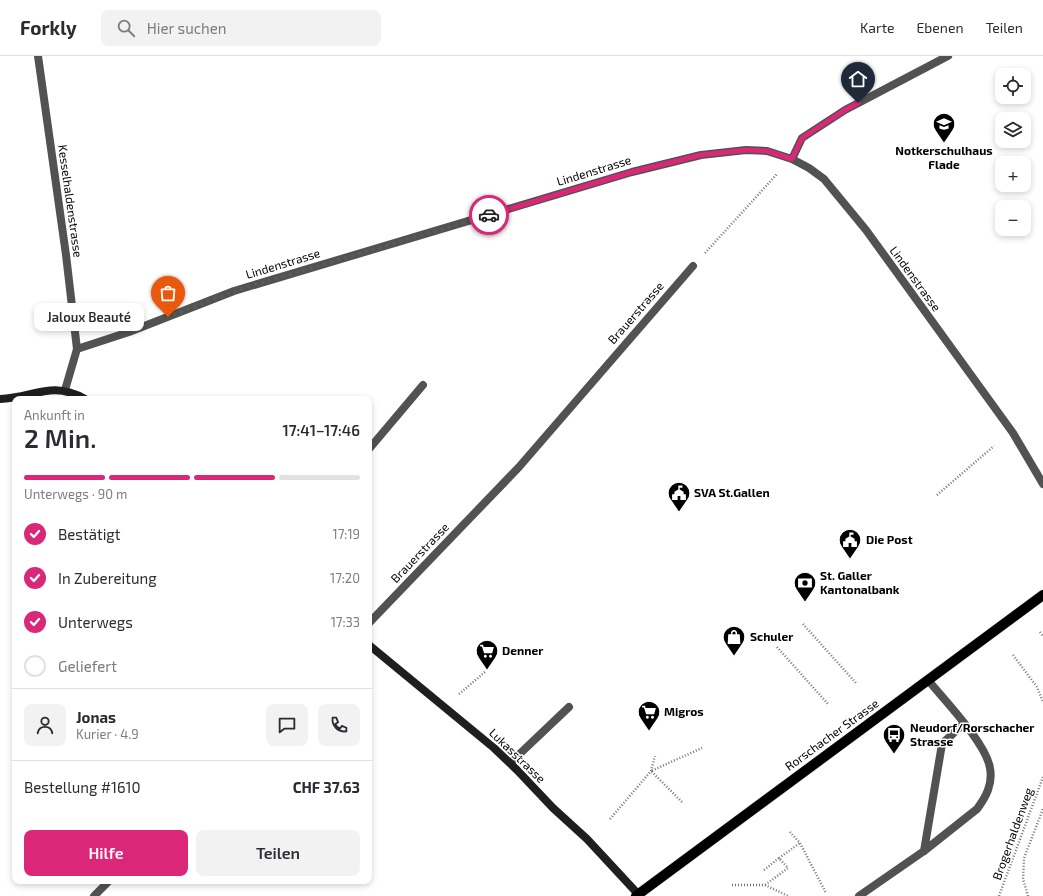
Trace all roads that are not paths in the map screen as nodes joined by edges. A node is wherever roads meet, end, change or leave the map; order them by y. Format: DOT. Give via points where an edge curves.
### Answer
graph roads {
  1 [pos="38,56"];
  2 [pos="948,56"];
  3 [pos="792,159"];
  4 [pos="693,266"];
  5 [pos="77,349"];
  6 [pos="423,385"];
  7 [pos="65,390"];
  8 [pos="17,396"];
  9 [pos="80,396"];
  10 [pos="12,397"];
  11 [pos="0,399"];
  12 [pos="372,445"];
  13 [pos="1043,484"];
  14 [pos="1043,595"];
  15 [pos="372,620"];
  16 [pos="372,647"];
  17 [pos="928,680"];
  18 [pos="569,707"];
  19 [pos="964,723"];
  20 [pos="510,763"];
  21 [pos="924,851"];
  22 [pos="106,884"];
  23 [pos="638,895"];
  24 [pos="94,896"];
  25 [pos="858,896"];
  1 -- 5 [label="street, Kesselhaldenstrasse"];
  2 -- 3 [label="street" via="838,114 802,138"];
  3 -- 5 [label="street, Lindenstrasse" via="767,151 746,150 701,155 632,172 234,291 129,332"];
  3 -- 13 [label="street, Lindenstrasse" via="824,179 866,230 1013,433"];
  4 -- 15 [label="street, Brauerstrasse" via="519,467"];
  5 -- 7 [label="street"];
  6 -- 12 [label="street"];
  7 -- 8 [label="main road"];
  7 -- 9 [label="main road"];
  10 -- 11 [label="main road"];
  14 -- 17 [label="main road, Rorschacher Strasse"];
  16 -- 20 [label="main road, Lukasstrasse"];
  17 -- 19 [label="street"];
  17 -- 23 [label="main road, Rorschacher Strasse"];
  18 -- 20 [label="street"];
  19 -- 21 [label="street" via="942,744"];
  19 -- 21 [label="street" via="988,759 988,791 977,809"];
  20 -- 23 [label="main road, Lukasstrasse" via="587,839"];
  21 -- 25 [label="street"];
  22 -- 24 [label="street"];
}
